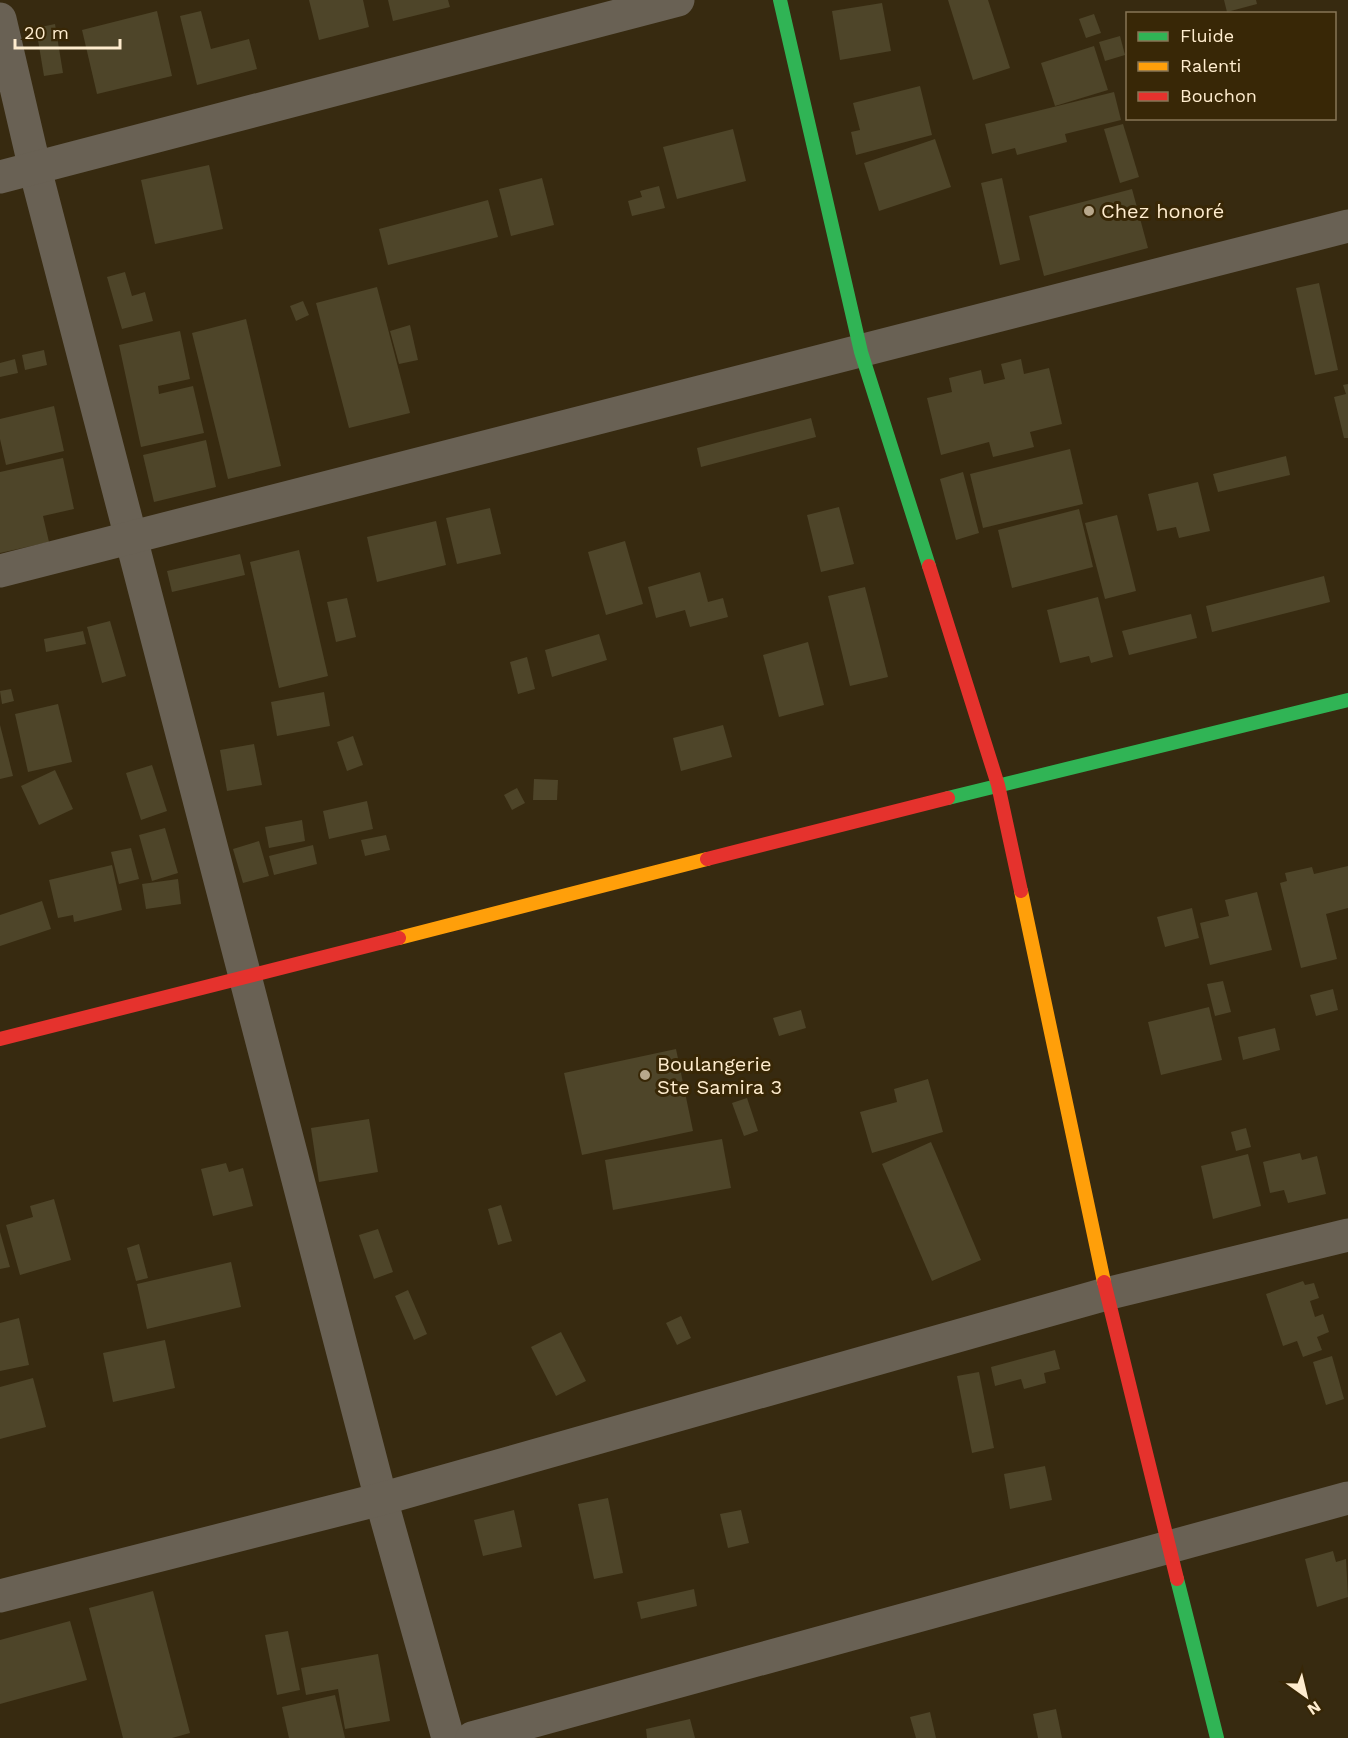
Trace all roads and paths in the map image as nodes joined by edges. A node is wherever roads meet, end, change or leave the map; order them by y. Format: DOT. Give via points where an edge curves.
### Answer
graph roads {
  1 [pos="678,0"];
  2 [pos="780,0"];
  3 [pos="0,19"];
  4 [pos="35,169"];
  5 [pos="0,177"];
  6 [pos="1348,226"];
  7 [pos="861,352"];
  8 [pos="132,536"];
  9 [pos="0,571"];
  10 [pos="1348,700"];
  11 [pos="998,785"];
  12 [pos="246,978"];
  13 [pos="0,1039"];
  14 [pos="1348,1235"];
  15 [pos="1106,1294"];
  16 [pos="1348,1498"];
  17 [pos="381,1499"];
  18 [pos="1169,1548"];
  19 [pos="0,1596"];
  20 [pos="448,1738"];
  21 [pos="472,1738"];
  22 [pos="1217,1738"];
  1 -- 4 [label="street"];
  2 -- 7 [label="street"];
  3 -- 4 [label="street"];
  4 -- 5 [label="street"];
  4 -- 8 [label="street"];
  6 -- 7 [label="street"];
  7 -- 8 [label="street"];
  7 -- 11 [label="street"];
  8 -- 9 [label="street"];
  8 -- 12 [label="street"];
  10 -- 11 [label="street"];
  11 -- 12 [label="street"];
  11 -- 15 [label="street"];
  12 -- 13 [label="street"];
  12 -- 17 [label="street"];
  14 -- 15 [label="street"];
  15 -- 17 [label="street"];
  15 -- 18 [label="street"];
  16 -- 18 [label="street"];
  17 -- 19 [label="street"];
  17 -- 20 [label="street"];
  18 -- 21 [label="street"];
  18 -- 22 [label="street"];
}
